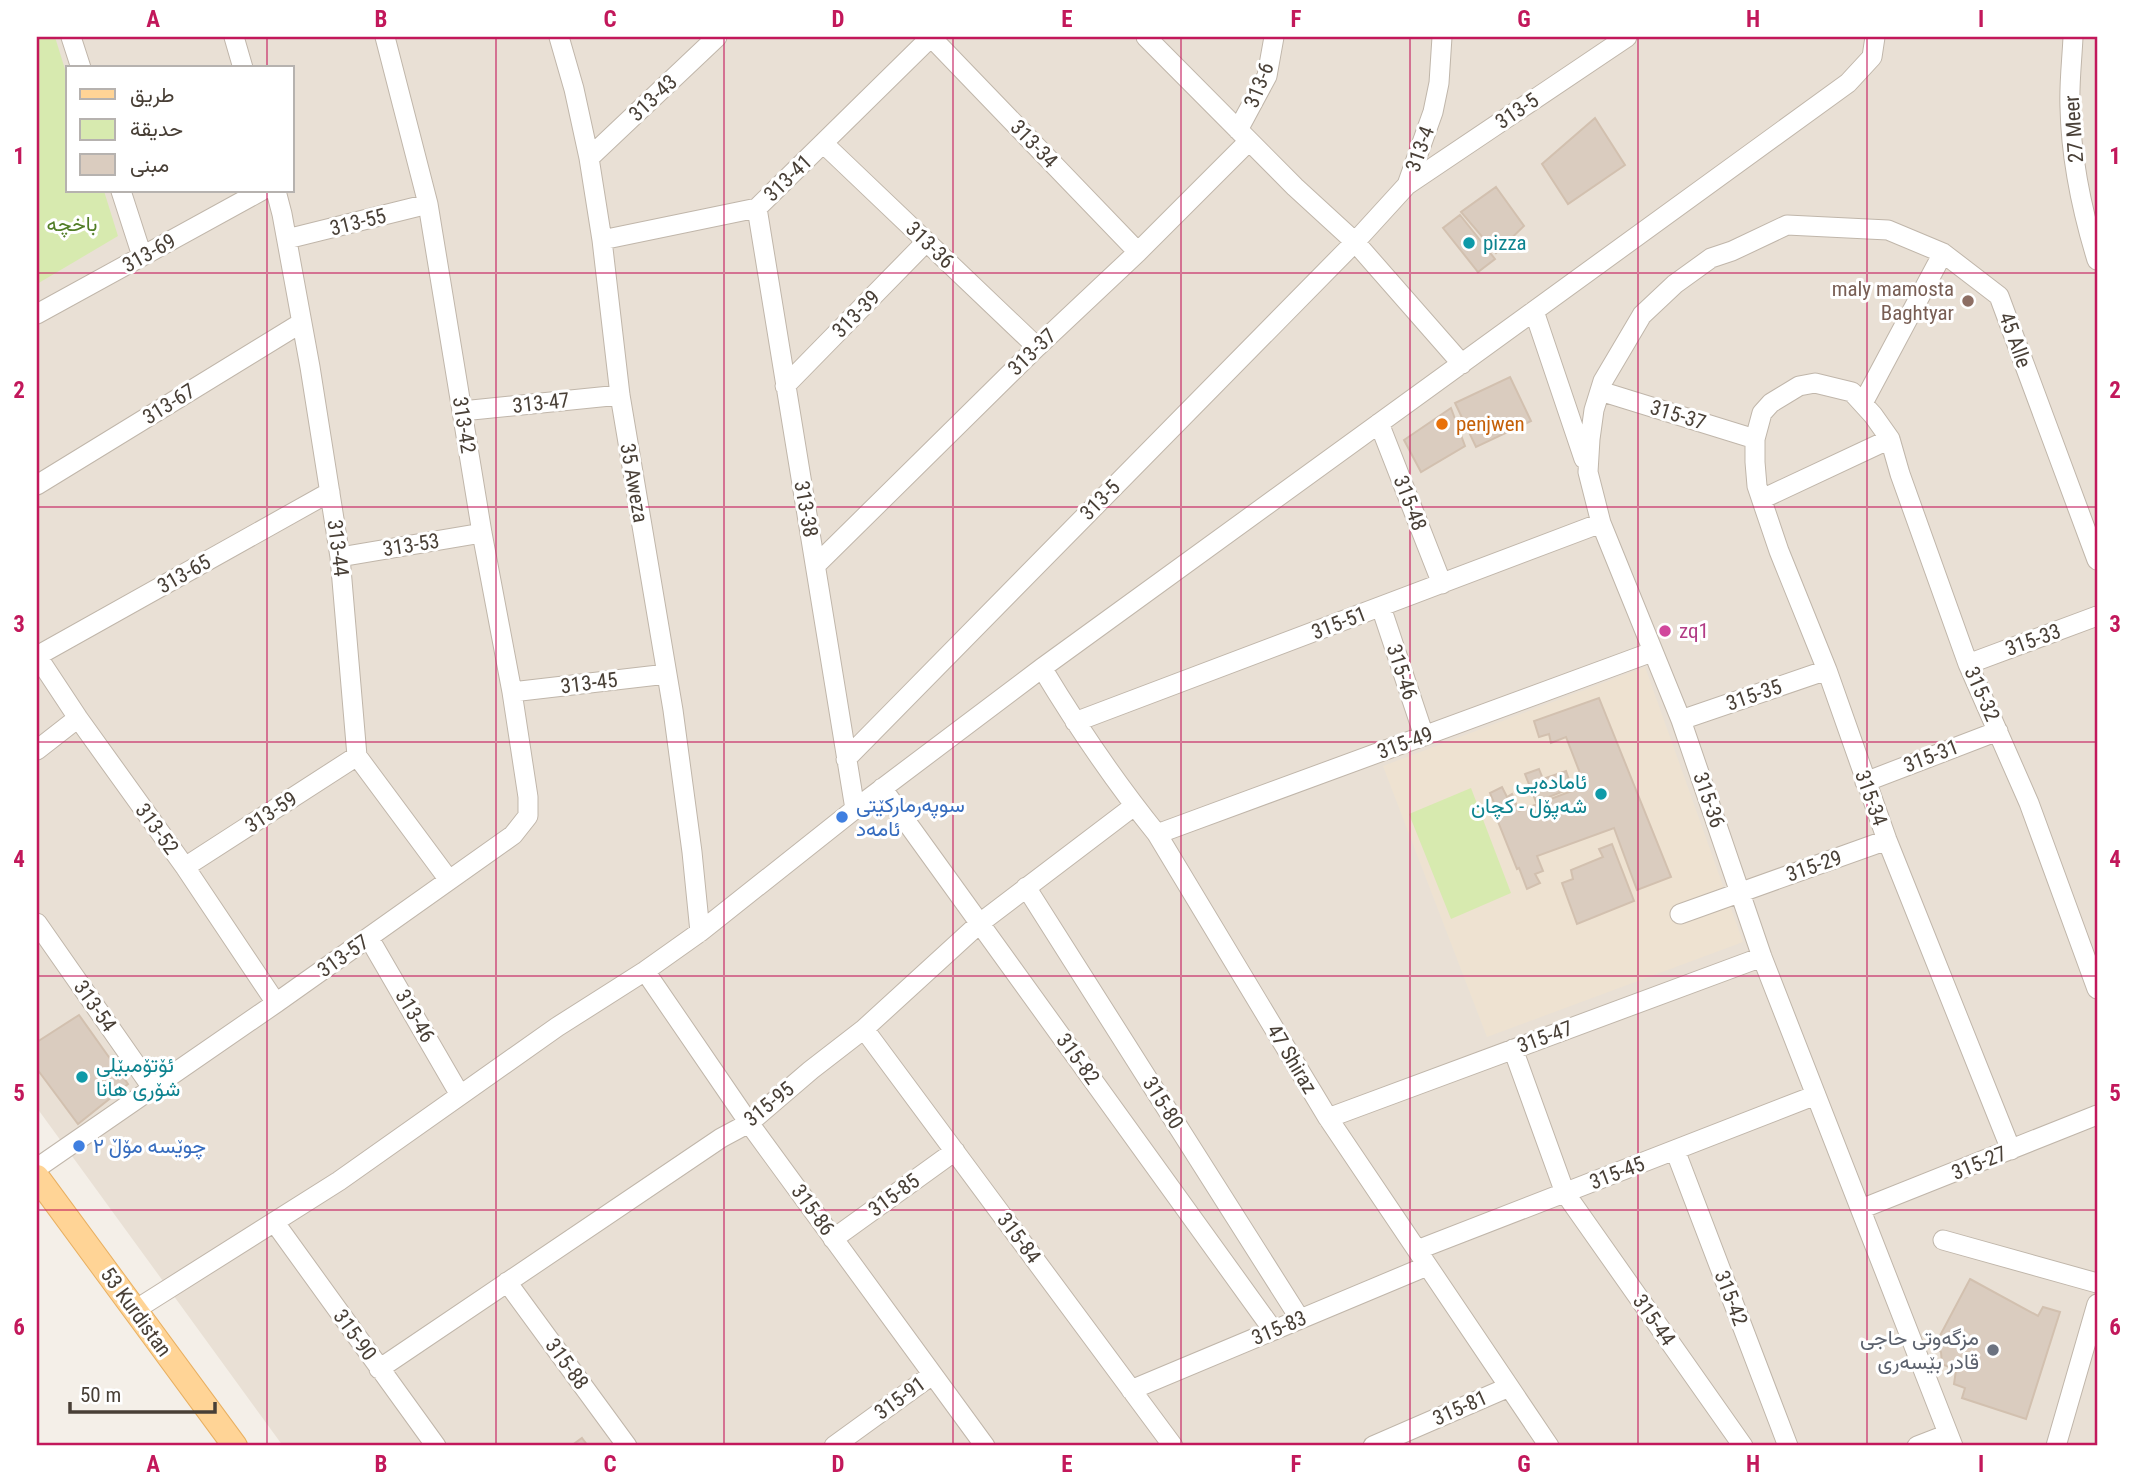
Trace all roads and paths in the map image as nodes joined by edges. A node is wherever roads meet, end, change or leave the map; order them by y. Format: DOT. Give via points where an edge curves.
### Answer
graph roads {
  1 [pos="71,37"];
  2 [pos="234,37"];
  3 [pos="386,37"];
  4 [pos="559,37"];
  5 [pos="717,37"];
  6 [pos="931,37"];
  7 [pos="1146,37"];
  8 [pos="1273,37"];
  9 [pos="1442,37"];
  10 [pos="1627,37"];
  11 [pos="1875,37"];
  12 [pos="2074,37"];
  13 [pos="80,66"];
  14 [pos="242,66"];
  15 [pos="1244,135"];
  16 [pos="823,143"];
  17 [pos="589,158"];
  18 [pos="1407,185"];
  19 [pos="121,192"];
  20 [pos="259,192"];
  21 [pos="276,192"];
  22 [pos="428,204"];
  23 [pos="757,208"];
  24 [pos="1787,225"];
  25 [pos="287,239"];
  26 [pos="602,240"];
  27 [pos="926,242"];
  28 [pos="1355,242"];
  29 [pos="1138,252"];
  30 [pos="1943,253"];
  31 [pos="142,256"];
  32 [pos="2097,260"];
  33 [pos="1534,311"];
  34 [pos="37,314"];
  35 [pos="301,323"];
  36 [pos="1037,347"];
  37 [pos="1462,363"];
  38 [pos="785,386"];
  39 [pos="1600,391"];
  40 [pos="620,396"];
  41 [pos="1863,403"];
  42 [pos="462,411"];
  43 [pos="1379,423"];
  44 [pos="1755,439"];
  45 [pos="1890,439"];
  46 [pos="1588,472"];
  47 [pos="37,485"];
  48 [pos="330,492"];
  49 [pos="1762,499"];
  50 [pos="1601,523"];
  51 [pos="482,533"];
  52 [pos="340,557"];
  53 [pos="2097,560"];
  54 [pos="816,565"];
  55 [pos="1441,584"];
  56 [pos="1381,607"];
  57 [pos="2097,616"];
  58 [pos="1652,652"];
  59 [pos="37,656"];
  60 [pos="1968,664"];
  61 [pos="1042,668"];
  62 [pos="1827,670"];
  63 [pos="667,674"];
  64 [pos="512,692"];
  65 [pos="78,718"];
  66 [pos="1681,720"];
  67 [pos="1075,722"];
  68 [pos="1998,731"];
  69 [pos="1424,736"];
  70 [pos="37,750"];
  71 [pos="357,756"];
  72 [pos="846,759"];
  73 [pos="1865,782"];
  74 [pos="882,788"];
  75 [pos="1134,806"];
  76 [pos="855,810"];
  77 [pos="528,816"];
  78 [pos="1157,835"];
  79 [pos="1887,840"];
  80 [pos="185,867"];
  81 [pos="449,880"];
  82 [pos="1026,887"];
  83 [pos="1741,892"];
  84 [pos="1680,914"];
  85 [pos="37,923"];
  86 [pos="980,923"];
  87 [pos="700,932"];
  88 [pos="369,937"];
  89 [pos="1762,957"];
  90 [pos="645,971"];
  91 [pos="2097,989"];
  92 [pos="276,1003"];
  93 [pos="864,1029"];
  94 [pos="1513,1049"];
  95 [pos="153,1089"];
  96 [pos="460,1095"];
  97 [pos="1816,1095"];
  98 [pos="2097,1115"];
  99 [pos="1328,1118"];
  100 [pos="749,1123"];
  101 [pos="1675,1150"];
  102 [pos="2011,1150"];
  103 [pos="955,1151"];
  104 [pos="37,1168"];
  105 [pos="37,1177"];
  106 [pos="1565,1193"];
  107 [pos="1861,1209"];
  108 [pos="275,1223"];
  109 [pos="834,1239"];
  110 [pos="1943,1241"];
  111 [pos="1422,1258"];
  112 [pos="507,1282"];
  113 [pos="2097,1283"];
  114 [pos="2097,1304"];
  115 [pos="135,1310"];
  116 [pos="1300,1319"];
  117 [pos="1273,1330"];
  118 [pos="2093,1334"];
  119 [pos="379,1368"];
  120 [pos="932,1374"];
  121 [pos="1509,1387"];
  122 [pos="1131,1390"];
  123 [pos="1950,1440"];
  124 [pos="236,1446"];
  125 [pos="436,1446"];
  126 [pos="627,1446"];
  127 [pos="834,1446"];
  128 [pos="985,1446"];
  129 [pos="1173,1446"];
  130 [pos="1373,1446"];
  131 [pos="1549,1446"];
  132 [pos="1743,1446"];
  133 [pos="1788,1446"];
  134 [pos="1917,1446"];
  135 [pos="2056,1446"];
  1 -- 13 [label="street"];
  2 -- 14 [label="street"];
  3 -- 22 [label="street, 313-42"];
  4 -- 17 [label="street, 35 Aweza"];
  5 -- 17 [label="street, 313-43"];
  6 -- 16 [label="street, 313-41"];
  6 -- 29 [label="street, 313-34"];
  7 -- 15 [label="street"];
  8 -- 15 [label="street, 313-6" via="1267,76"];
  9 -- 18 [label="street, 313-4" via="1433,112"];
  10 -- 18 [label="street, 313-5"];
  11 -- 33 [label="street" via="1872,57 1848,83"];
  12 -- 32 [label="street, 27 Meer" via="2070,107 2074,146 2081,199"];
  15 -- 28 [label="street"];
  15 -- 29 [label="street, 313-37"];
  16 -- 23 [label="street, 313-41"];
  16 -- 27 [label="street, 313-36"];
  17 -- 26 [label="street, 35 Aweza"];
  18 -- 28 [label="street, 313-4"];
  19 -- 31 [label="street"];
  20 -- 31 [label="street, 313-69"];
  21 -- 25 [label="street, 313-44"];
  22 -- 25 [label="street, 313-55"];
  22 -- 42 [label="street, 313-42"];
  23 -- 26 [label="street, 313-41"];
  23 -- 38 [label="street, 313-38"];
  24 -- 30 [label="street, 45 Alle" via="1888,230"];
  24 -- 39 [label="street, 315-36" via="1711,258 1675,284 1642,315"];
  25 -- 35 [label="street, 313-44"];
  26 -- 40 [label="street, 35 Aweza"];
  27 -- 36 [label="street, 313-36"];
  27 -- 38 [label="street, 313-39"];
  28 -- 37 [label="street"];
  28 -- 72 [label="street, 313-5"];
  29 -- 36 [label="street, 313-37"];
  30 -- 41 [label="street"];
  30 -- 53 [label="street, 45 Alle" via="1999,296"];
  31 -- 34 [label="street, 313-69"];
  33 -- 37 [label="street"];
  33 -- 46 [label="street"];
  35 -- 47 [label="street, 313-67"];
  35 -- 48 [label="street, 313-44"];
  36 -- 54 [label="street, 313-37"];
  37 -- 43 [label="street"];
  38 -- 54 [label="street, 313-38"];
  39 -- 44 [label="street, 315-37"];
  39 -- 46 [label="street, 315-36"];
  40 -- 42 [label="street, 313-47"];
  40 -- 63 [label="street, 35 Aweza"];
  41 -- 44 [label="street" via="1852,392 1834,387 1799,386 1762,413"];
  41 -- 45 [label="street, 315-32"];
  42 -- 51 [label="street, 313-42"];
  43 -- 55 [label="street, 315-48"];
  43 -- 61 [label="street"];
  44 -- 49 [label="street, 315-34"];
  45 -- 49 [label="street"];
  45 -- 60 [label="street, 315-32"];
  46 -- 50 [label="street, 315-36"];
  48 -- 52 [label="street, 313-44"];
  48 -- 59 [label="street, 313-65"];
  49 -- 62 [label="street, 315-34"];
  50 -- 55 [label="street, 315-51"];
  50 -- 58 [label="street, 315-36"];
  51 -- 52 [label="street, 313-53"];
  51 -- 64 [label="street, 313-42"];
  52 -- 71 [label="street, 313-44"];
  54 -- 72 [label="street, 313-38"];
  55 -- 56 [label="street, 315-51"];
  56 -- 67 [label="street, 315-51"];
  56 -- 69 [label="street, 315-46"];
  57 -- 60 [label="street, 315-33"];
  58 -- 66 [label="street, 315-36"];
  58 -- 69 [label="street, 315-49"];
  59 -- 65 [label="street, 313-52"];
  60 -- 68 [label="street, 315-32"];
  61 -- 67 [label="street, 47 Shiraz"];
  61 -- 74 [label="street"];
  62 -- 66 [label="street, 315-35"];
  62 -- 73 [label="street, 315-34"];
  63 -- 64 [label="street, 313-45"];
  63 -- 87 [label="street, 35 Aweza"];
  64 -- 77 [label="street, 313-42"];
  65 -- 70 [label="street"];
  65 -- 80 [label="street, 313-52"];
  66 -- 83 [label="street, 315-36"];
  67 -- 75 [label="street, 47 Shiraz"];
  68 -- 73 [label="street, 315-31"];
  68 -- 91 [label="street, 315-32"];
  69 -- 78 [label="street, 315-49"];
  71 -- 80 [label="street, 313-59"];
  71 -- 81 [label="street"];
  72 -- 76 [label="street, 313-38"];
  73 -- 79 [label="street, 315-34"];
  74 -- 76 [label="street"];
  74 -- 86 [label="street, 315-82"];
  75 -- 78 [label="street, 47 Shiraz"];
  75 -- 82 [label="street, 315-95"];
  76 -- 87 [label="street"];
  77 -- 81 [label="street, 313-57" via="513,835"];
  78 -- 99 [label="street, 47 Shiraz"];
  79 -- 83 [label="street, 315-29"];
  79 -- 102 [label="street, 315-34"];
  80 -- 92 [label="street, 313-52"];
  81 -- 88 [label="street, 313-57"];
  82 -- 86 [label="street, 315-95"];
  82 -- 116 [label="street, 315-80"];
  83 -- 84 [label="street, 315-29"];
  83 -- 89 [label="street, 315-36"];
  85 -- 95 [label="street, 313-54"];
  86 -- 93 [label="street, 315-95"];
  86 -- 117 [label="street, 315-82"];
  87 -- 90 [label="street"];
  88 -- 92 [label="street, 313-57"];
  88 -- 96 [label="street, 313-46"];
  89 -- 94 [label="street, 315-47"];
  89 -- 97 [label="street, 315-36"];
  90 -- 96 [label="street"];
  90 -- 100 [label="street, 315-86"];
  92 -- 95 [label="street, 313-57"];
  93 -- 100 [label="street, 315-95"];
  93 -- 103 [label="street, 315-84"];
  94 -- 99 [label="street, 315-47"];
  94 -- 106 [label="street, 315-44"];
  95 -- 104 [label="street, 313-57"];
  96 -- 108 [label="street"];
  97 -- 101 [label="street, 315-45"];
  97 -- 107 [label="street, 315-36"];
  98 -- 102 [label="street, 315-27"];
  99 -- 111 [label="street, 47 Shiraz"];
  100 -- 109 [label="street, 315-86"];
  100 -- 112 [label="street, 315-95"];
  101 -- 106 [label="street, 315-45"];
  101 -- 133 [label="street, 315-42"];
  102 -- 107 [label="street, 315-27"];
  103 -- 109 [label="street, 315-85"];
  103 -- 122 [label="street, 315-84"];
  105 -- 115 [label="main road, 53 Kurdistan"];
  106 -- 111 [label="street, 315-45"];
  106 -- 132 [label="street, 315-44"];
  107 -- 123 [label="street, 315-36"];
  108 -- 115 [label="street"];
  108 -- 119 [label="street, 315-90"];
  109 -- 120 [label="street, 315-86"];
  110 -- 113 [label="street"];
  111 -- 116 [label="street, 315-83"];
  111 -- 121 [label="street, 47 Shiraz"];
  112 -- 119 [label="street, 315-95"];
  112 -- 126 [label="street, 315-88"];
  114 -- 118 [label="street"];
  115 -- 124 [label="main road, 53 Kurdistan"];
  116 -- 117 [label="street, 315-83"];
  117 -- 122 [label="street, 315-83"];
  118 -- 135 [label="street"];
  119 -- 125 [label="street, 315-90"];
  120 -- 127 [label="street, 315-91"];
  120 -- 128 [label="street, 315-86"];
  121 -- 130 [label="street, 315-81"];
  121 -- 131 [label="street, 47 Shiraz"];
  122 -- 129 [label="street, 315-84"];
  123 -- 134 [label="street"];
}
